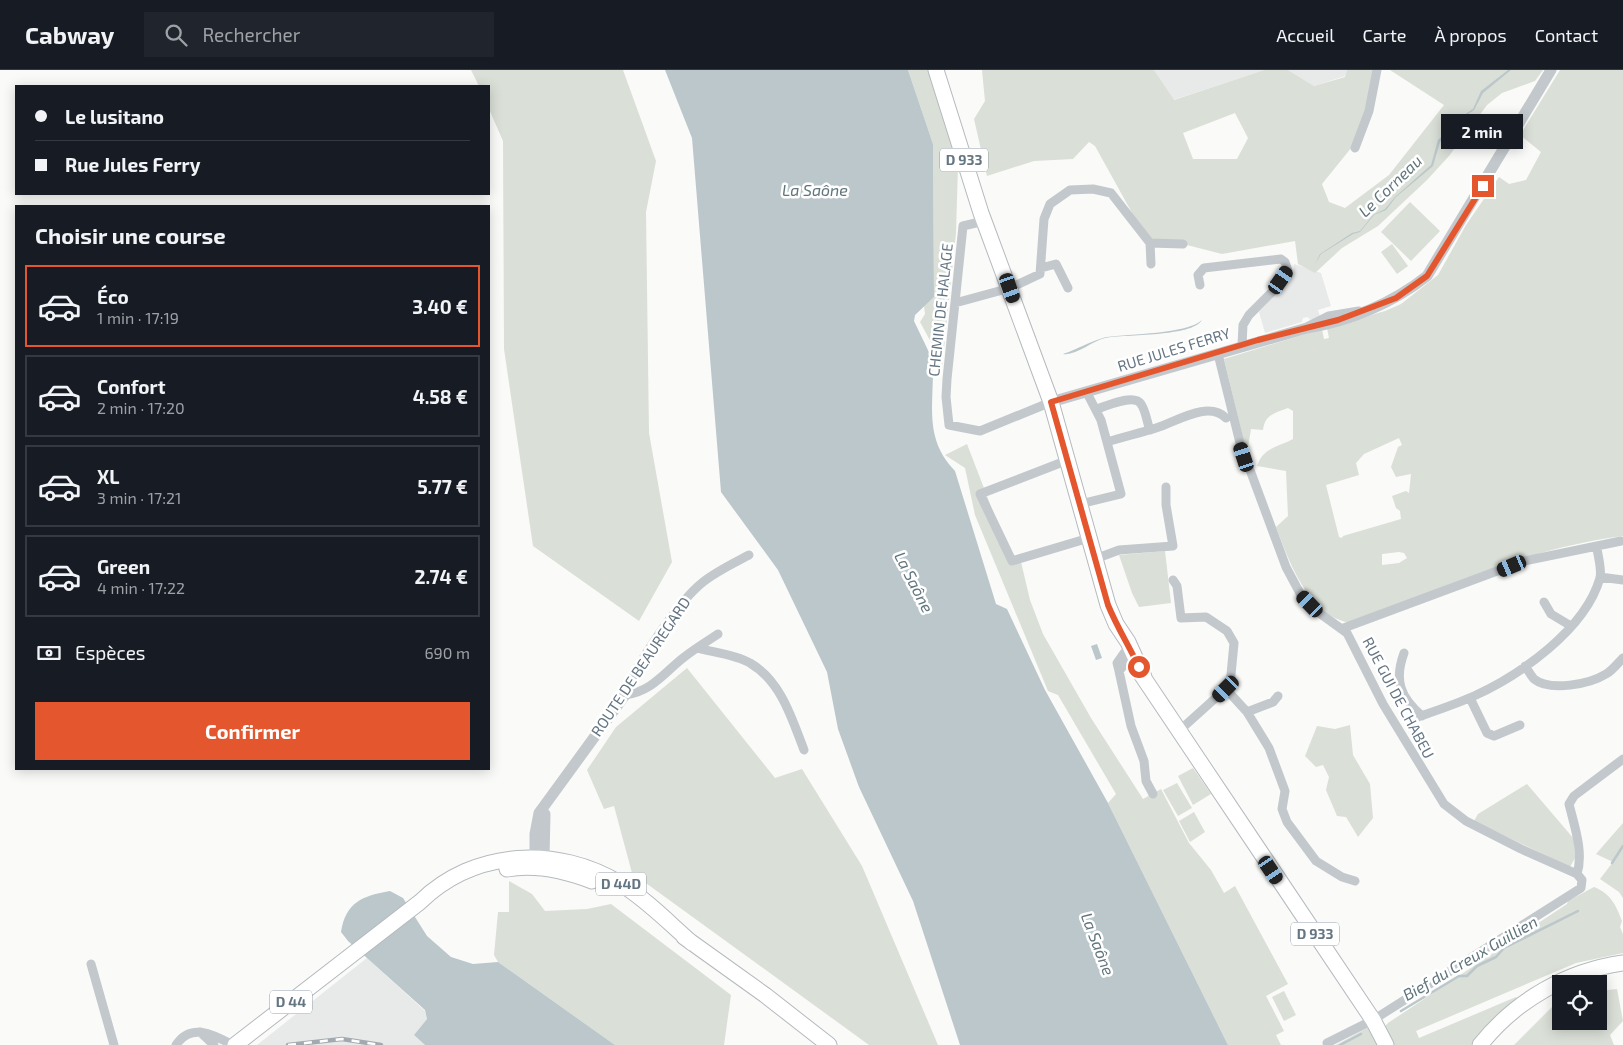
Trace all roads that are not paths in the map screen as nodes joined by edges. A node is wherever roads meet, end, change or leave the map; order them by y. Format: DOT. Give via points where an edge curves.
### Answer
graph roads {
  1 [pos="936,70"];
  2 [pos="1377,70"];
  3 [pos="1551,70"];
  4 [pos="1355,148"];
  5 [pos="984,221"];
  6 [pos="1150,243"];
  7 [pos="1183,244"];
  8 [pos="1151,264"];
  9 [pos="1041,268"];
  10 [pos="1200,285"];
  11 [pos="1010,288"];
  12 [pos="1068,288"];
  13 [pos="955,303"];
  14 [pos="1242,345"];
  15 [pos="1218,354"];
  16 [pos="1087,393"];
  17 [pos="1051,402"];
  18 [pos="1097,409"];
  19 [pos="1226,418"];
  20 [pos="1150,430"];
  21 [pos="1107,442"];
  22 [pos="1068,460"];
  23 [pos="1166,487"];
  24 [pos="1080,504"];
  25 [pos="1089,538"];
  26 [pos="1621,541"];
  27 [pos="1597,548"];
  28 [pos="749,555"];
  29 [pos="1095,559"];
  30 [pos="1600,577"];
  31 [pos="1173,580"];
  32 [pos="1623,580"];
  33 [pos="1544,602"];
  34 [pos="1571,626"];
  35 [pos="1344,631"];
  36 [pos="718,634"];
  37 [pos="698,648"];
  38 [pos="1404,653"];
  39 [pos="1128,654"];
  40 [pos="1623,658"];
  41 [pos="1525,666"];
  42 [pos="1226,689"];
  43 [pos="625,694"];
  44 [pos="1278,696"];
  45 [pos="1470,698"];
  46 [pos="1247,712"];
  47 [pos="1422,716"];
  48 [pos="1412,719"];
  49 [pos="1520,725"];
  50 [pos="1180,730"];
  51 [pos="804,750"];
  52 [pos="1623,759"];
  53 [pos="1153,794"];
  54 [pos="539,861"];
  55 [pos="1578,874"];
  56 [pos="1355,881"];
  57 [pos="91,964"];
  58 [pos="1623,964"];
  59 [pos="1512,1013"];
  60 [pos="1373,1020"];
  61 [pos="200,1032"];
  62 [pos="1327,1043"];
  63 [pos="114,1045"];
  64 [pos="176,1045"];
  65 [pos="214,1045"];
  66 [pos="234,1045"];
  67 [pos="829,1045"];
  68 [pos="1386,1045"];
  69 [pos="1480,1045"];
  70 [pos="1487,1045"];
  1 -- 5 [label="main road, D 933"];
  2 -- 4 [label="street" via="1369,112"];
  3 -- 14 [label="street, RUE JULES FERRY" via="1427,276 1396,298 1359,312 1329,317 1307,328"];
  5 -- 11 [label="main road, D 933"];
  5 -- 13 [label="street, CHEMIN DE HALAGE" via="963,226"];
  6 -- 7 [label="street"];
  6 -- 8 [label="street"];
  6 -- 9 [label="street" via="1111,193 1093,189 1070,190 1050,204 1044,219"];
  9 -- 11 [label="street" via="1040,274"];
  9 -- 12 [label="street" via="1056,264"];
  10 -- 14 [label="street" via="1198,275 1204,268 1251,261 1281,259 1286,262 1288,271 1243,325"];
  11 -- 13 [label="street"];
  11 -- 17 [label="main road, D 933"];
  13 -- 17 [label="street, CHEMIN DE HALAGE" via="946,397 949,425 980,431"];
  14 -- 15 [label="street, RUE JULES FERRY"];
  15 -- 16 [label="street, RUE JULES FERRY"];
  15 -- 35 [label="street, RUE GUI DE CHABEU" via="1240,443 1286,567 1301,595"];
  16 -- 17 [label="street, RUE JULES FERRY"];
  16 -- 18 [label="street"];
  17 -- 22 [label="main road, D 933"];
  18 -- 20 [label="street" via="1137,400"];
  18 -- 21 [label="street"];
  19 -- 20 [label="street" via="1216,413 1199,412"];
  20 -- 21 [label="street"];
  21 -- 24 [label="street" via="1121,494"];
  22 -- 24 [label="main road, D 933"];
  22 -- 25 [label="street" via="980,494 1012,561"];
  23 -- 29 [label="street" via="1174,546 1119,550"];
  24 -- 25 [label="main road, D 933"];
  25 -- 29 [label="main road, D 933"];
  26 -- 27 [label="street"];
  27 -- 30 [label="street"];
  27 -- 35 [label="street" via="1524,561"];
  28 -- 43 [label="street, ROUTE DE BEAUREGARD" via="704,581 688,595 633,674"];
  29 -- 39 [label="main road, D 933" via="1116,624 1119,648"];
  30 -- 32 [label="street"];
  30 -- 34 [label="street" via="1588,605"];
  31 -- 42 [label="street" via="1177,586 1181,618 1206,617 1227,631 1234,644 1230,685"];
  33 -- 34 [label="street" via="1551,614"];
  34 -- 41 [label="street" via="1553,645"];
  35 -- 55 [label="street, RUE GUI DE CHABEU" via="1383,704 1444,804 1466,821"];
  36 -- 37 [label="street"];
  37 -- 43 [label="street" via="650,687"];
  37 -- 51 [label="street" via="749,662 771,681 788,706"];
  38 -- 47 [label="street" via="1398,676 1407,699"];
  39 -- 50 [label="main road, D 933"];
  39 -- 53 [label="street" via="1117,663 1118,671 1131,726 1144,761 1146,781"];
  40 -- 41 [label="street" via="1606,674 1580,683 1556,686 1547,686 1534,679"];
  41 -- 45 [label="street"];
  42 -- 46 [label="street"];
  42 -- 50 [label="street"];
  43 -- 54 [label="street, ROUTE DE BEAUREGARD" via="549,798"];
  44 -- 46 [label="street" via="1273,702"];
  45 -- 47 [label="street"];
  45 -- 49 [label="street" via="1487,733 1494,736"];
  46 -- 56 [label="street" via="1279,771 1285,791 1282,809 1287,822 1316,861 1342,878"];
  47 -- 48 [label="street"];
  50 -- 60 [label="main road, D 933"];
  52 -- 55 [label="street" via="1574,796 1569,804 1580,861"];
  54 -- 66 [label="main road, D 44" via="490,872 420,902"];
  54 -- 67 [label="main road, D 44D" via="606,887 692,943"];
  55 -- 60 [label="street" via="1582,878 1581,888"];
  57 -- 63 [label="street"];
  58 -- 59 [label="main road" via="1594,968 1566,978"];
  59 -- 69 [label="main road"];
  59 -- 70 [label="main road"];
  60 -- 62 [label="street"];
  60 -- 68 [label="main road, D 933"];
  61 -- 64 [label="street" via="186,1034"];
  61 -- 65 [label="street"];
  61 -- 66 [label="street" via="209,1032"];
}
